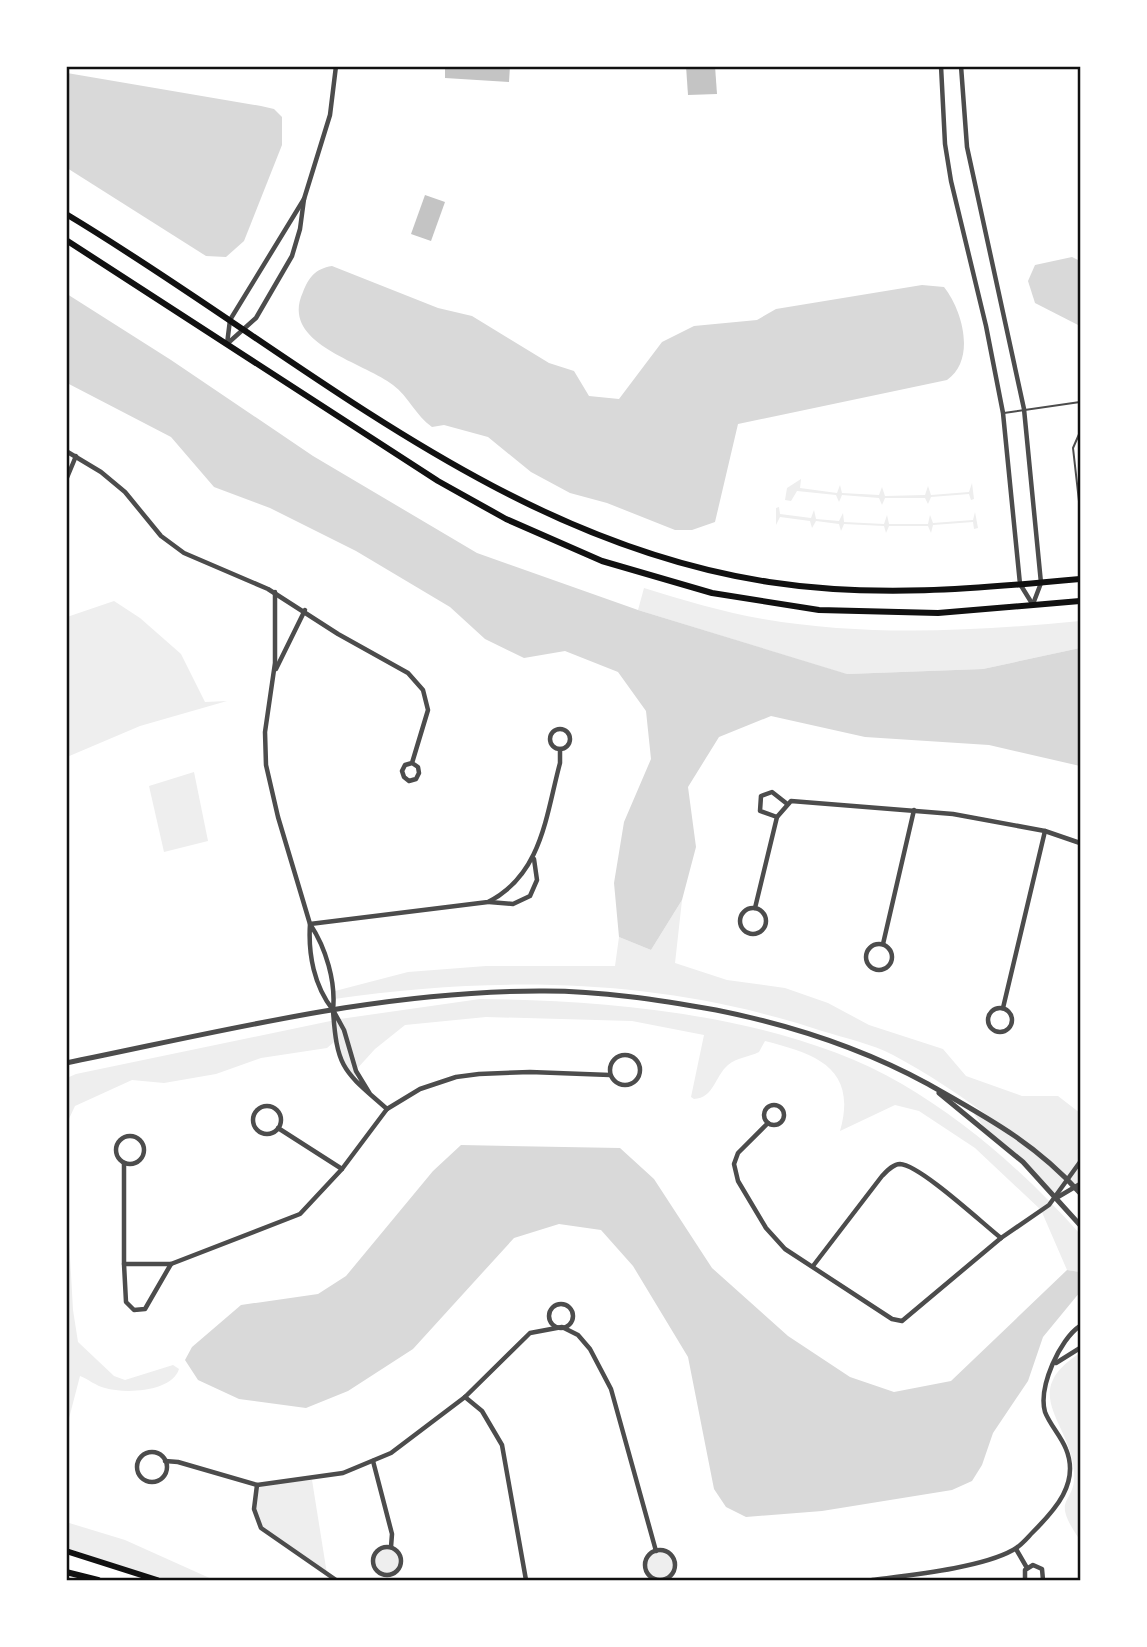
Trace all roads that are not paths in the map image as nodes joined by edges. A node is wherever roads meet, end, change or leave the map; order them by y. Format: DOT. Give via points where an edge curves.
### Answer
graph roads {
  1 [pos="336,66"];
  2 [pos="941,66"];
  3 [pos="961,66"];
  4 [pos="304,199"];
  5 [pos="66,214"];
  6 [pos="66,240"];
  7 [pos="230,320"];
  8 [pos="243,329"];
  9 [pos="227,344"];
  10 [pos="1080,401"];
  11 [pos="1024,409"];
  12 [pos="1003,413"];
  13 [pos="1080,432"];
  14 [pos="66,451"];
  15 [pos="76,456"];
  16 [pos="66,480"];
  17 [pos="1080,510"];
  18 [pos="1080,579"];
  19 [pos="1041,583"];
  20 [pos="1020,584"];
  21 [pos="275,592"];
  22 [pos="1080,601"];
  23 [pos="1033,605"];
  24 [pos="304,610"];
  25 [pos="273,677"];
  26 [pos="560,749"];
  27 [pos="412,763"];
  28 [pos="786,803"];
  29 [pos="914,810"];
  30 [pos="777,817"];
  31 [pos="1045,831"];
  32 [pos="1080,844"];
  33 [pos="534,859"];
  34 [pos="488,902"];
  35 [pos="755,908"];
  36 [pos="310,924"];
  37 [pos="883,944"];
  38 [pos="1003,1008"];
  39 [pos="333,1010"];
  40 [pos="66,1063"];
  41 [pos="610,1076"];
  42 [pos="929,1085"];
  43 [pos="370,1094"];
  44 [pos="387,1109"];
  45 [pos="768,1123"];
  46 [pos="278,1128"];
  47 [pos="1080,1162"];
  48 [pos="124,1163"];
  49 [pos="342,1169"];
  50 [pos="1067,1178"];
  51 [pos="1079,1188"];
  52 [pos="1057,1197"];
  53 [pos="1080,1225"];
  54 [pos="1001,1238"];
  55 [pos="124,1264"];
  56 [pos="171,1264"];
  57 [pos="813,1266"];
  58 [pos="1080,1326"];
  59 [pos="562,1327"];
  60 [pos="1080,1348"];
  61 [pos="1055,1364"];
  62 [pos="466,1396"];
  63 [pos="165,1461"];
  64 [pos="373,1461"];
  65 [pos="257,1485"];
  66 [pos="390,1547"];
  67 [pos="1016,1549"];
  68 [pos="66,1551"];
  69 [pos="656,1551"];
  70 [pos="1027,1568"];
  71 [pos="66,1572"];
  72 [pos="900,1579"];
  73 [pos="98,1580"];
  74 [pos="157,1580"];
  75 [pos="336,1580"];
  76 [pos="526,1580"];
  77 [pos="872,1580"];
  78 [pos="1025,1580"];
  79 [pos="1043,1580"];
  1 -- 4 [label="street" via="323,142"];
  2 -- 12 [label="street" via="951,181"];
  3 -- 11 [label="street" via="967,147"];
  4 -- 7 [label="street"];
  4 -- 8 [label="street" via="292,256 256,318"];
  5 -- 7 [label="main road"];
  6 -- 9 [label="main road"];
  7 -- 8 [label="main road"];
  7 -- 9 [label="street"];
  8 -- 9 [label="street"];
  8 -- 20 [label="main road" via="466,473 550,517 624,546 715,572 815,588 906,592"];
  9 -- 23 [label="main road" via="475,503 624,569 737,598 819,610 938,613"];
  10 -- 11 [label="lane"];
  11 -- 12 [label="lane"];
  11 -- 19 [label="street"];
  12 -- 20 [label="street"];
  13 -- 17 [label="lane" via="1073,448"];
  14 -- 15 [label="street"];
  15 -- 16 [label="street"];
  15 -- 21 [label="street" via="125,492 161,536 184,553"];
  18 -- 19 [label="main road"];
  19 -- 20 [label="main road"];
  19 -- 23 [label="street"];
  20 -- 23 [label="street"];
  21 -- 24 [label="street"];
  21 -- 25 [label="street"];
  22 -- 23 [label="main road"];
  24 -- 25 [label="street"];
  24 -- 27 [label="street" via="408,673 423,690 428,710"];
  25 -- 36 [label="street" via="265,732 266,765"];
  26 -- 26 [label="street" via="570,739 560,729 550,739"];
  26 -- 33 [label="street" via="561,762"];
  27 -- 27 [label="street" via="402,771 409,781 419,773"];
  28 -- 29 [label="street"];
  28 -- 30 [label="street"];
  28 -- 30 [label="street" via="772,792 761,796 760,811"];
  29 -- 31 [label="street"];
  29 -- 37 [label="street"];
  30 -- 35 [label="street"];
  31 -- 32 [label="street"];
  31 -- 38 [label="street"];
  33 -- 34 [label="street" via="520,880"];
  33 -- 34 [label="street" via="537,880 530,896 513,904"];
  34 -- 36 [label="street"];
  35 -- 35 [label="street" via="746,910 741,918 743,928 751,933 760,931 765,923"];
  36 -- 39 [label="street" via="335,991"];
  36 -- 39 [label="street" via="309,950 323,997"];
  37 -- 37 [label="street" via="873,945 866,953 868,964 876,970 886,969 892,961 891,950"];
  38 -- 38 [label="street" via="988,1017 989,1027 997,1033 1012,1024"];
  39 -- 40 [label="street"];
  39 -- 42 [label="street" via="438,995 533,991 669,1000 796,1028 893,1064"];
  39 -- 43 [label="street" via="356,1071"];
  39 -- 43 [label="street" via="338,1056 345,1071"];
  41 -- 41 [label="street" via="616,1083 630,1084 639,1074 639,1064 632,1056 622,1055 613,1060"];
  41 -- 44 [label="street" via="530,1072 456,1077"];
  42 -- 50 [label="street" via="993,1119"];
  42 -- 52 [label="street" via="1023,1162"];
  43 -- 44 [label="street"];
  44 -- 49 [label="street"];
  45 -- 45 [label="street" via="782,1121 780,1107 765,1110"];
  45 -- 57 [label="street" via="735,1157 736,1175 766,1228 785,1249"];
  46 -- 46 [label="street" via="277,1110 269,1106 256,1111 253,1119 258,1131 266,1134"];
  46 -- 49 [label="street"];
  47 -- 50 [label="street"];
  48 -- 48 [label="street" via="137,1163 143,1156 142,1143 136,1137 123,1138 117,1144 116,1153"];
  48 -- 55 [label="street"];
  49 -- 56 [label="street" via="300,1214"];
  50 -- 51 [label="street"];
  50 -- 52 [label="street"];
  51 -- 52 [label="street"];
  52 -- 53 [label="street"];
  52 -- 54 [label="street"];
  54 -- 57 [label="street" via="902,1321 892,1319"];
  54 -- 57 [label="street" via="922,1173 900,1164 882,1175"];
  55 -- 56 [label="street"];
  55 -- 56 [label="street" via="126,1302 134,1310 145,1309"];
  58 -- 61 [label="street" via="1066,1339"];
  59 -- 59 [label="street" via="573,1317 568,1306 561,1304 551,1309 549,1316 555,1326"];
  59 -- 62 [label="street" via="530,1333"];
  59 -- 69 [label="street" via="578,1335 590,1349 607,1380 622,1418"];
  60 -- 61 [label="street"];
  61 -- 67 [label="street" via="1044,1404 1066,1449 1071,1468 1068,1487 1059,1504"];
  62 -- 64 [label="street" via="391,1453"];
  62 -- 76 [label="street" via="482,1411 502,1445"];
  63 -- 63 [label="street" via="155,1453 146,1454 139,1460 138,1474 151,1482 160,1480 166,1472"];
  63 -- 65 [label="street"];
  64 -- 65 [label="street" via="323,1478"];
  64 -- 66 [label="street" via="392,1534"];
  65 -- 75 [label="street" via="254,1509 261,1528"];
  66 -- 66 [label="street" via="382,1548 374,1558 374,1566 384,1575 397,1571 401,1562"];
  67 -- 70 [label="street"];
  67 -- 72 [label="street" via="996,1558"];
  68 -- 74 [label="main road"];
  69 -- 69 [label="street" via="647,1559 647,1572 654,1579 664,1579 674,1570 674,1561 665,1551"];
  70 -- 78 [label="street"];
  70 -- 79 [label="street" via="1039,1567"];
  71 -- 73 [label="main road"];
  72 -- 77 [label="street"];
}
